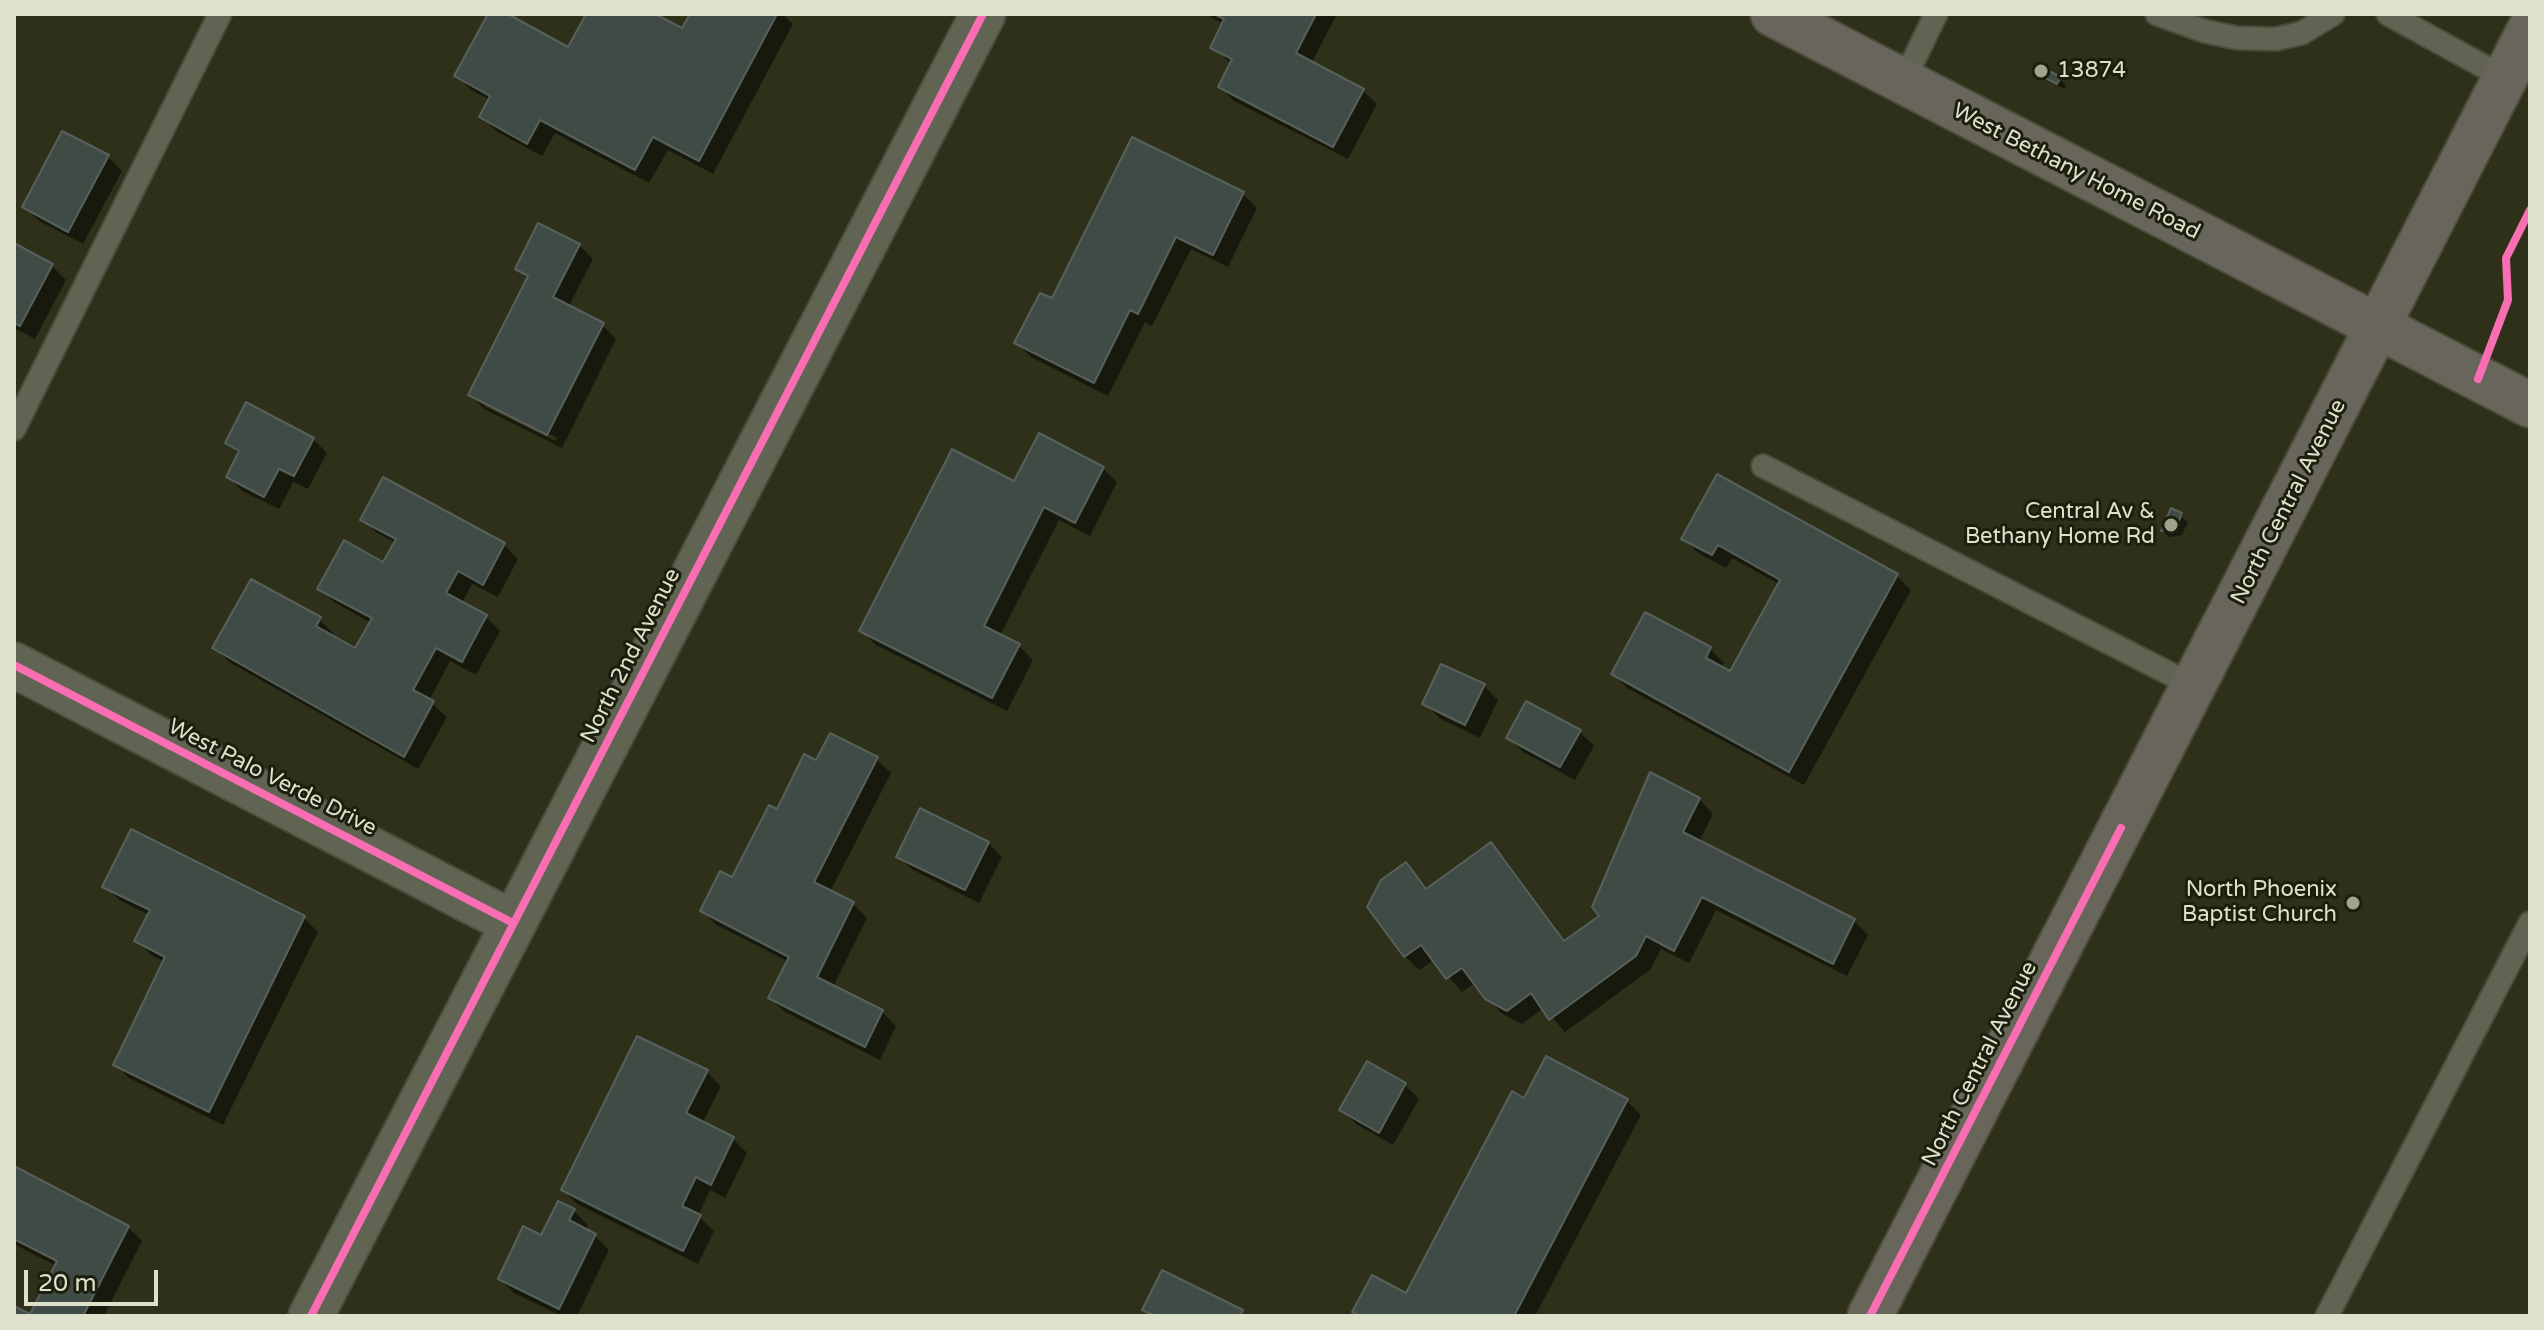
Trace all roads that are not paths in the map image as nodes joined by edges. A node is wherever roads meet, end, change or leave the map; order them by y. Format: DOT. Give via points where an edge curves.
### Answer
graph roads {
  1 [pos="220,14"];
  2 [pos="983,14"];
  3 [pos="1773,14"];
  4 [pos="1936,14"];
  5 [pos="2157,14"];
  6 [pos="2288,14"];
  7 [pos="2333,14"];
  8 [pos="2388,14"];
  9 [pos="2530,29"];
  10 [pos="2302,33"];
  11 [pos="2505,78"];
  12 [pos="1903,82"];
  13 [pos="2379,328"];
  14 [pos="2530,405"];
  15 [pos="14,429"];
  16 [pos="1763,466"];
  17 [pos="14,665"];
  18 [pos="2194,686"];
  19 [pos="513,923"];
  20 [pos="2530,923"];
  21 [pos="311,1316"];
  22 [pos="1870,1316"];
  23 [pos="2327,1316"];
  1 -- 15 [label="lane"];
  2 -- 19 [label="street, North 2nd Avenue"];
  3 -- 12 [label="main road, West Bethany Home Road"];
  4 -- 12 [label="lane"];
  5 -- 10 [label="lane" via="2237,38"];
  6 -- 10 [label="lane"];
  7 -- 10 [label="lane"];
  8 -- 11 [label="lane"];
  9 -- 11 [label="main road, North Central Avenue"];
  11 -- 13 [label="main road, North Central Avenue"];
  12 -- 13 [label="main road, West Bethany Home Road"];
  13 -- 14 [label="main road, West Bethany Home Road"];
  13 -- 18 [label="main road, North Central Avenue"];
  16 -- 18 [label="lane"];
  17 -- 19 [label="street, West Palo Verde Drive"];
  18 -- 22 [label="main road, North Central Avenue"];
  19 -- 21 [label="street, North 2nd Avenue"];
  20 -- 23 [label="lane"];
}
